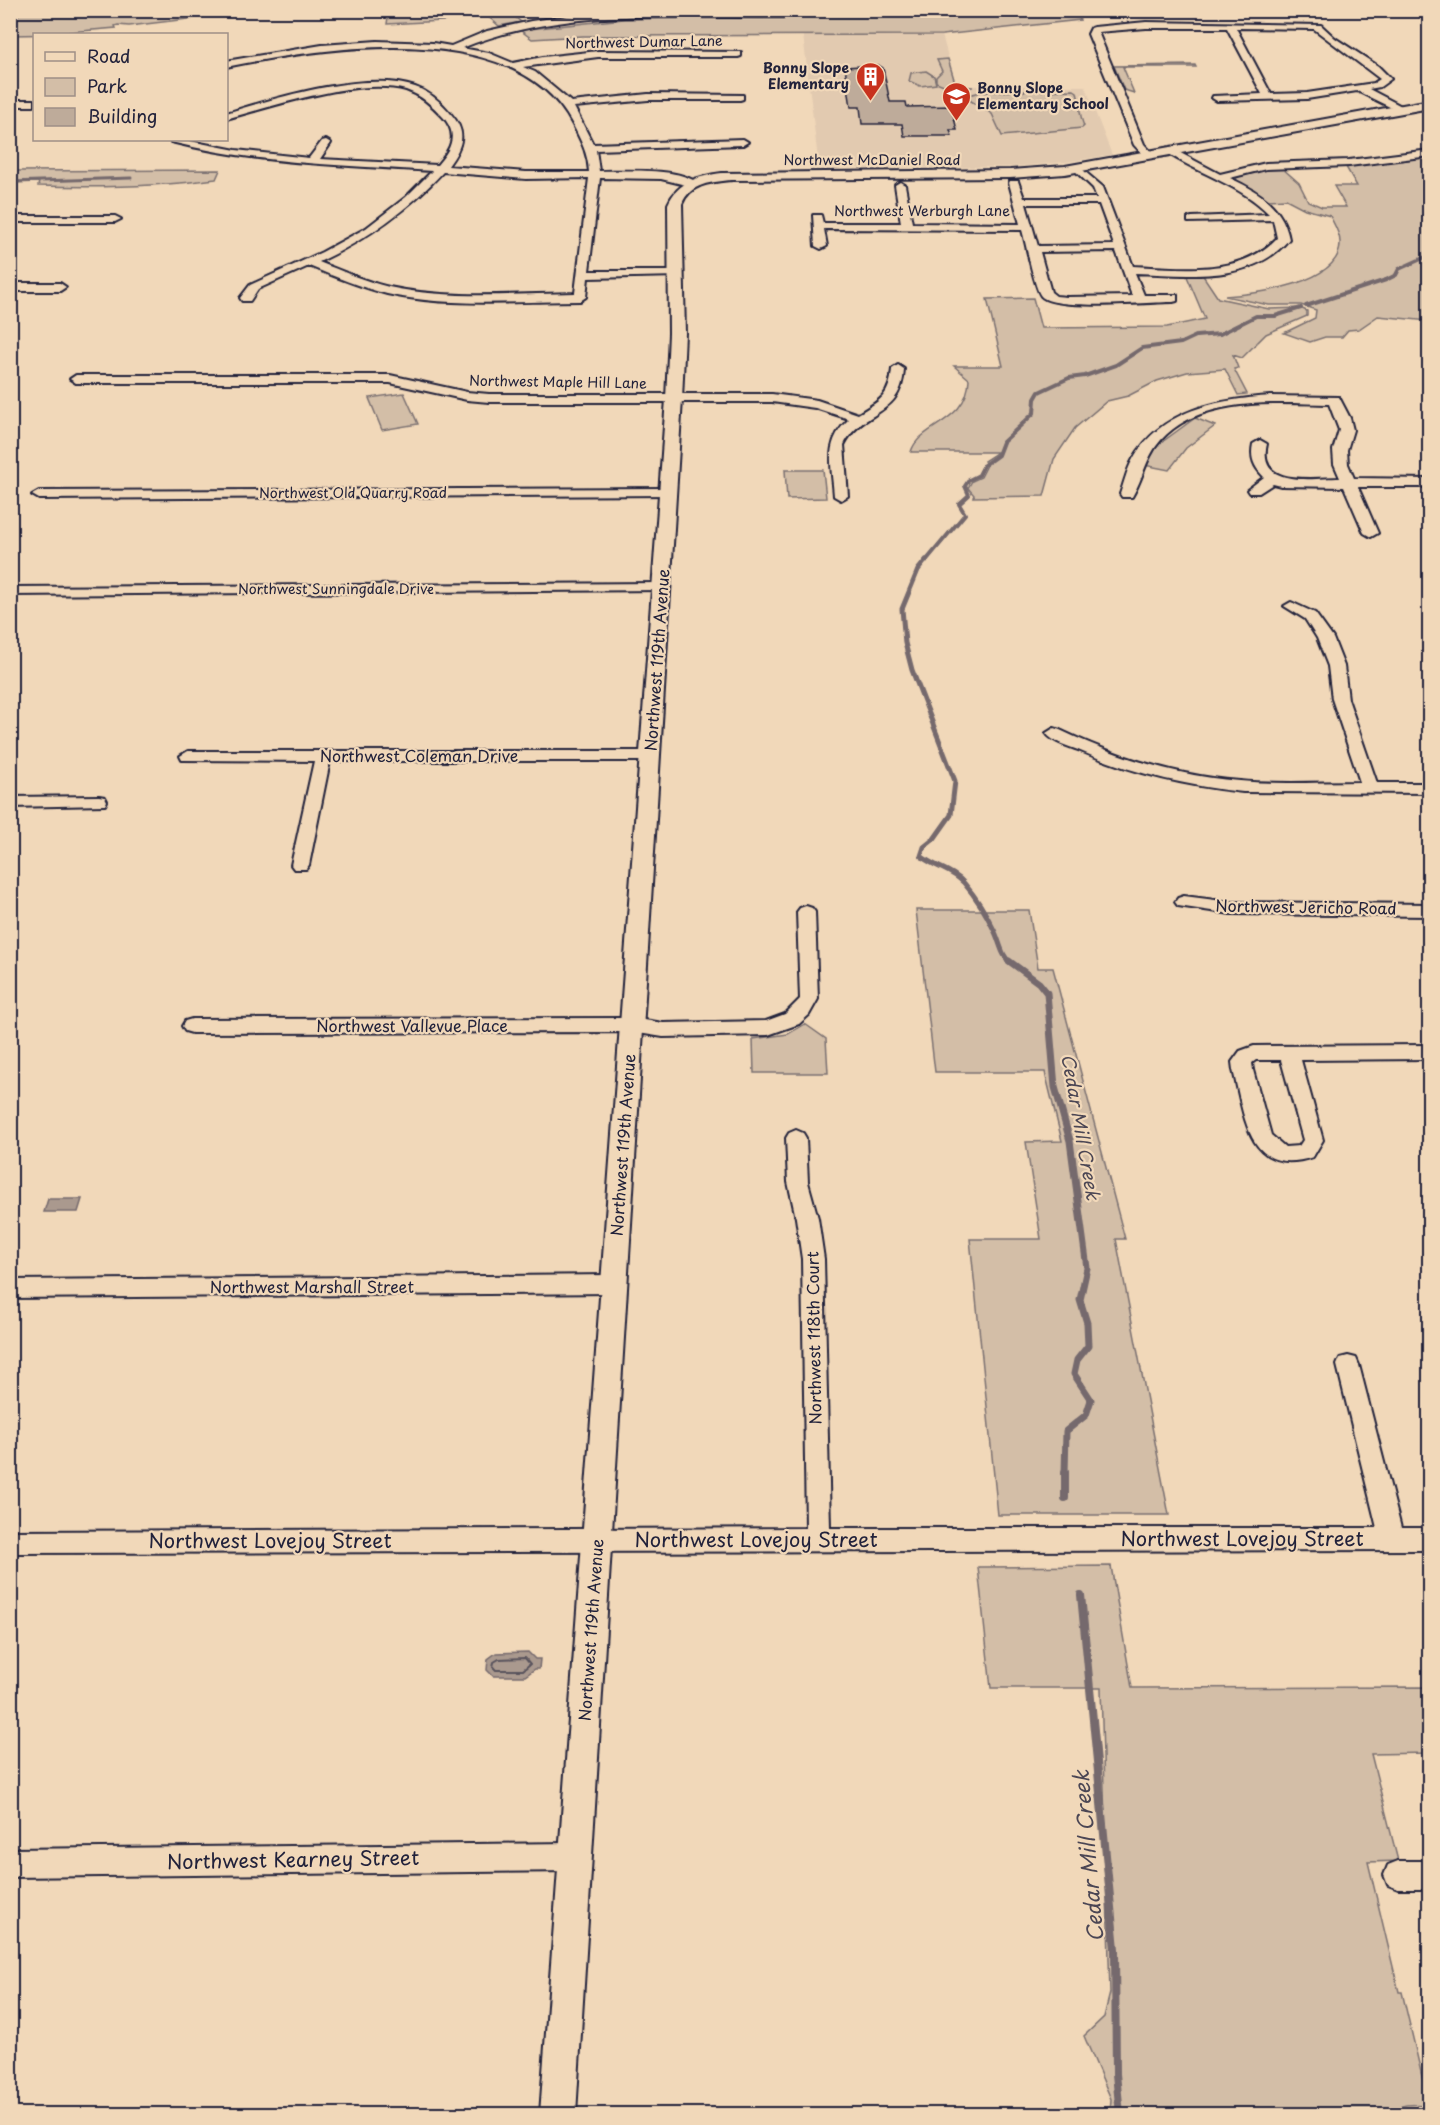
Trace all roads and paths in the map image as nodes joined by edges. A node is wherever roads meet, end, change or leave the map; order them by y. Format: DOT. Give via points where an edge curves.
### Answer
graph roads {
  1 [pos="795,14"];
  2 [pos="1230,25"];
  3 [pos="455,47"];
  4 [pos="738,54"];
  5 [pos="228,63"];
  6 [pos="516,65"];
  7 [pos="1359,88"];
  8 [pos="740,97"];
  9 [pos="1217,98"];
  10 [pos="1268,98"];
  11 [pos="10,103"];
  12 [pos="33,103"];
  13 [pos="1430,104"];
  14 [pos="567,105"];
  15 [pos="1402,109"];
  16 [pos="228,115"];
  17 [pos="180,141"];
  18 [pos="743,142"];
  19 [pos="326,143"];
  20 [pos="590,147"];
  21 [pos="1173,152"];
  22 [pos="1430,153"];
  23 [pos="1150,156"];
  24 [pos="312,162"];
  25 [pos="440,168"];
  26 [pos="1077,168"];
  27 [pos="595,176"];
  28 [pos="1221,177"];
  29 [pos="1014,183"];
  30 [pos="694,184"];
  31 [pos="900,185"];
  32 [pos="1019,201"];
  33 [pos="1103,201"];
  34 [pos="1275,217"];
  35 [pos="10,219"];
  36 [pos="115,219"];
  37 [pos="1192,220"];
  38 [pos="907,226"];
  39 [pos="1025,226"];
  40 [pos="821,246"];
  41 [pos="1121,248"];
  42 [pos="1032,249"];
  43 [pos="309,261"];
  44 [pos="1129,269"];
  45 [pos="676,274"];
  46 [pos="583,275"];
  47 [pos="10,287"];
  48 [pos="60,287"];
  49 [pos="246,298"];
  50 [pos="1139,298"];
  51 [pos="1173,298"];
  52 [pos="898,369"];
  53 [pos="76,379"];
  54 [pos="674,399"];
  55 [pos="858,418"];
  56 [pos="1260,444"];
  57 [pos="1272,478"];
  58 [pos="1350,483"];
  59 [pos="1430,483"];
  60 [pos="1254,490"];
  61 [pos="668,492"];
  62 [pos="1127,494"];
  63 [pos="39,495"];
  64 [pos="842,496"];
  65 [pos="1371,533"];
  66 [pos="662,587"];
  67 [pos="10,591"];
  68 [pos="1291,606"];
  69 [pos="1054,733"];
  70 [pos="188,756"];
  71 [pos="323,756"];
  72 [pos="650,756"];
  73 [pos="1370,788"];
  74 [pos="1430,788"];
  75 [pos="99,801"];
  76 [pos="10,802"];
  77 [pos="300,865"];
  78 [pos="1184,902"];
  79 [pos="1430,910"];
  80 [pos="806,912"];
  81 [pos="632,1025"];
  82 [pos="192,1026"];
  83 [pos="1289,1052"];
  84 [pos="1430,1052"];
  85 [pos="796,1138"];
  86 [pos="614,1284"];
  87 [pos="10,1289"];
  88 [pos="1348,1365"];
  89 [pos="596,1539"];
  90 [pos="1392,1539"];
  91 [pos="1430,1539"];
  92 [pos="818,1541"];
  93 [pos="10,1542"];
  94 [pos="575,1857"];
  95 [pos="10,1863"];
  96 [pos="1398,1875"];
  97 [pos="1430,1875"];
  98 [pos="558,2115"];
  1 -- 3 [label="street" via="637,15 565,20 497,30"];
  2 -- 7 [label="street" via="1321,28 1386,79"];
  2 -- 10 [label="street"];
  2 -- 23 [label="street" via="1146,25 1094,30 1139,145"];
  3 -- 5 [label="street" via="412,43 360,45"];
  3 -- 6 [label="street"];
  4 -- 6 [label="street, Northwest Dumar Lane" via="577,55"];
  6 -- 14 [label="street" via="546,83"];
  7 -- 10 [label="street"];
  7 -- 15 [label="street"];
  8 -- 14 [label="street" via="648,97"];
  9 -- 10 [label="street"];
  11 -- 12 [label="street"];
  13 -- 15 [label="street, Northwest McDaniel Road"];
  14 -- 20 [label="street"];
  15 -- 21 [label="street, Northwest McDaniel Road"];
  16 -- 25 [label="street" via="305,96 368,86 406,87 431,99 456,128 456,144"];
  17 -- 24 [label="street, Northwest McDaniel Road"];
  18 -- 20 [label="street"];
  19 -- 24 [label="street"];
  20 -- 27 [label="street"];
  21 -- 23 [label="street, Northwest McDaniel Road"];
  21 -- 28 [label="street"];
  22 -- 28 [label="street" via="1349,163 1266,166"];
  23 -- 26 [label="street, Northwest McDaniel Road"];
  24 -- 25 [label="street, Northwest McDaniel Road"];
  25 -- 27 [label="street, Northwest McDaniel Road"];
  25 -- 43 [label="street" via="381,225"];
  26 -- 30 [label="street, Northwest McDaniel Road" via="1010,174 741,176"];
  26 -- 33 [label="street" via="1095,182"];
  27 -- 30 [label="street, Northwest McDaniel Road" via="669,175"];
  27 -- 46 [label="street"];
  28 -- 34 [label="street" via="1260,198"];
  29 -- 32 [label="street"];
  30 -- 45 [label="street, Northwest 119th Avenue" via="680,193 675,204"];
  31 -- 38 [label="street"];
  32 -- 33 [label="street"];
  32 -- 39 [label="street"];
  33 -- 41 [label="street"];
  34 -- 37 [label="street"];
  34 -- 44 [label="street" via="1283,239 1272,252 1252,263 1210,270"];
  35 -- 36 [label="street"];
  38 -- 39 [label="street, Northwest Werburgh Lane"];
  38 -- 40 [label="street, Northwest Werburgh Lane" via="818,222"];
  39 -- 42 [label="street"];
  41 -- 42 [label="street"];
  41 -- 44 [label="street"];
  42 -- 50 [label="street" via="1046,294 1053,299"];
  43 -- 46 [label="street" via="365,284 435,296 580,297"];
  43 -- 49 [label="street" via="254,287"];
  44 -- 50 [label="street"];
  45 -- 46 [label="street"];
  45 -- 54 [label="street, Northwest 119th Avenue"];
  47 -- 48 [label="street"];
  50 -- 51 [label="street"];
  52 -- 55 [label="street" via="895,394"];
  53 -- 54 [label="street, Northwest Maple Hill Lane" via="390,379 489,398"];
  54 -- 55 [label="street, Northwest Maple Hill Lane" via="782,399 817,404"];
  54 -- 61 [label="street, Northwest 119th Avenue"];
  55 -- 64 [label="street" via="843,432 837,445"];
  56 -- 57 [label="street" via="1257,453"];
  57 -- 58 [label="street" via="1290,483"];
  57 -- 60 [label="street"];
  58 -- 59 [label="street"];
  58 -- 62 [label="street" via="1340,460 1345,424 1334,400 1246,400 1192,412 1158,436 1136,461"];
  58 -- 65 [label="street"];
  61 -- 63 [label="street, Northwest Old Quarry Road"];
  61 -- 66 [label="street, Northwest 119th Avenue"];
  66 -- 67 [label="street, Northwest Sunningdale Drive"];
  66 -- 72 [label="street, Northwest 119th Avenue"];
  68 -- 73 [label="street" via="1310,616 1325,638 1336,666 1340,699"];
  69 -- 73 [label="street" via="1124,763 1217,784"];
  70 -- 71 [label="street, Northwest Coleman Drive"];
  71 -- 72 [label="street, Northwest Coleman Drive"];
  71 -- 77 [label="street"];
  72 -- 81 [label="street, Northwest 119th Avenue"];
  73 -- 74 [label="street"];
  75 -- 76 [label="street"];
  78 -- 79 [label="street, Northwest Jericho Road" via="1232,908"];
  80 -- 81 [label="street, Northwest Vallevue Place" via="809,999 792,1019 756,1029 663,1030"];
  81 -- 82 [label="street, Northwest Vallevue Place"];
  81 -- 86 [label="street, Northwest 119th Avenue"];
  83 -- 83 [label="street" via="1313,1140 1306,1152 1298,1155 1275,1152 1266,1146 1242,1062 1254,1053"];
  83 -- 84 [label="street"];
  85 -- 92 [label="street, Northwest 118th Court" via="798,1182 813,1259"];
  86 -- 87 [label="street, Northwest Marshall Street"];
  86 -- 89 [label="street, Northwest 119th Avenue"];
  88 -- 90 [label="street"];
  89 -- 92 [label="street, Northwest Lovejoy Street"];
  89 -- 93 [label="street, Northwest Lovejoy Street"];
  89 -- 94 [label="street, Northwest 119th Avenue"];
  90 -- 91 [label="street, Northwest Lovejoy Street"];
  90 -- 92 [label="street, Northwest Lovejoy Street"];
  94 -- 95 [label="street, Northwest Kearney Street"];
  94 -- 98 [label="street, Northwest 119th Avenue"];
  96 -- 97 [label="street"];
}
